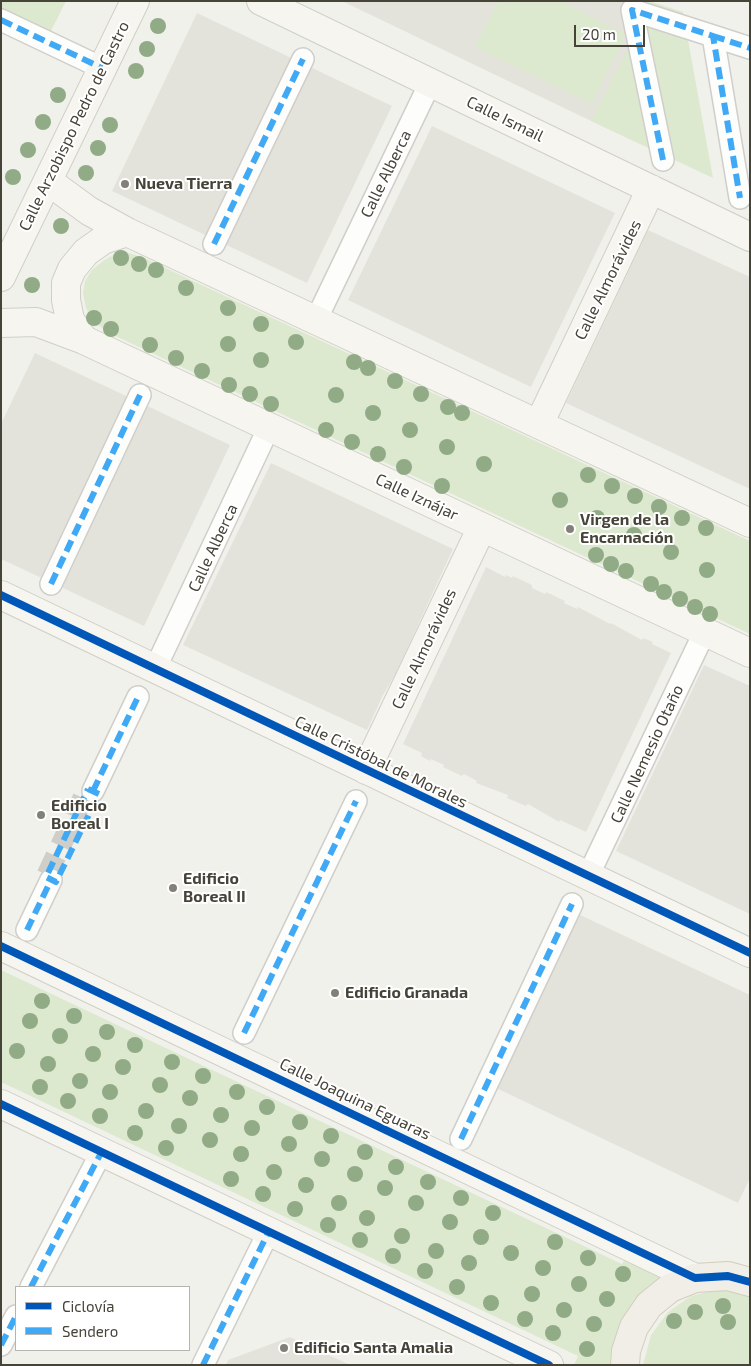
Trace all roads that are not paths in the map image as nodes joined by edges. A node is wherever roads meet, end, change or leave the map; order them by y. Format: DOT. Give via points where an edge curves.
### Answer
graph roads {
  1 [pos="135,1"];
  2 [pos="261,1"];
  3 [pos="1,20"];
  4 [pos="713,36"];
  5 [pos="750,48"];
  6 [pos="303,59"];
  7 [pos="102,68"];
  8 [pos="430,83"];
  9 [pos="663,160"];
  10 [pos="48,180"];
  11 [pos="650,189"];
  12 [pos="740,198"];
  13 [pos="127,232"];
  14 [pos="750,237"];
  15 [pos="214,244"];
  16 [pos="1,277"];
  17 [pos="316,320"];
  18 [pos="1,323"];
  19 [pos="84,340"];
  20 [pos="140,395"];
  21 [pos="539,424"];
  22 [pos="270,427"];
  23 [pos="750,523"];
  24 [pos="482,527"];
  25 [pos="51,584"];
  26 [pos="1,595"];
  27 [pos="705,631"];
  28 [pos="750,653"];
  29 [pos="155,669"];
  30 [pos="138,697"];
  31 [pos="366,770"];
  32 [pos="90,797"];
  33 [pos="356,800"];
  34 [pos="588,876"];
  35 [pos="51,878"];
  36 [pos="572,904"];
  37 [pos="27,930"];
  38 [pos="1,946"];
  39 [pos="750,953"];
  40 [pos="244,1033"];
  41 [pos="1,1104"];
  42 [pos="461,1139"];
  43 [pos="102,1151"];
  44 [pos="269,1231"];
  45 [pos="696,1278"];
  46 [pos="750,1282"];
  47 [pos="32,1286"];
  48 [pos="15,1318"];
  49 [pos="1,1345"];
  50 [pos="203,1365"];
  51 [pos="549,1365"];
  52 [pos="625,1365"];
  1 -- 7 [label="street, Calle Arzobispo Pedro de Castro"];
  2 -- 8 [label="street, Calle Ismail"];
  3 -- 7 [label="street"];
  4 -- 5 [label="street"];
  4 -- 9 [label="street" via="632,10"];
  4 -- 12 [label="street"];
  6 -- 15 [label="street"];
  7 -- 10 [label="street, Calle Arzobispo Pedro de Castro"];
  8 -- 11 [label="street, Calle Ismail"];
  8 -- 17 [label="street, Calle Alberca"];
  10 -- 13 [label="street" via="88,211"];
  10 -- 16 [label="street, Calle Arzobispo Pedro de Castro"];
  11 -- 14 [label="street, Calle Ismail"];
  11 -- 21 [label="street, Calle Almorávides"];
  13 -- 17 [label="street"];
  13 -- 19 [label="street" via="103,240 86,252 72,269 66,284 70,320"];
  17 -- 21 [label="street"];
  18 -- 19 [label="street, Calle Iznájar" via="36,322"];
  19 -- 22 [label="street, Calle Iznájar"];
  20 -- 25 [label="street"];
  21 -- 23 [label="street"];
  22 -- 24 [label="street, Calle Iznájar"];
  22 -- 29 [label="street, Calle Alberca"];
  24 -- 27 [label="street, Calle Iznájar"];
  24 -- 31 [label="street, Calle Almorávides"];
  26 -- 29 [label="street, Calle Cristóbal de Morales"];
  27 -- 28 [label="street, Calle Iznájar"];
  27 -- 34 [label="street, Calle Nemesio Otaño"];
  29 -- 31 [label="street, Calle Cristóbal de Morales"];
  30 -- 32 [label="street"];
  31 -- 34 [label="street, Calle Cristóbal de Morales"];
  33 -- 40 [label="street"];
  34 -- 39 [label="street, Calle Cristóbal de Morales"];
  35 -- 37 [label="street"];
  36 -- 42 [label="street"];
  38 -- 45 [label="street, Calle Joaquina Eguaras"];
  41 -- 43 [label="street"];
  43 -- 44 [label="street"];
  43 -- 47 [label="street"];
  44 -- 50 [label="street"];
  44 -- 51 [label="street"];
  45 -- 46 [label="main road" via="728,1276"];
  45 -- 52 [label="main road" via="670,1288 649,1305 634,1327"];
  48 -- 49 [label="street"];
}
